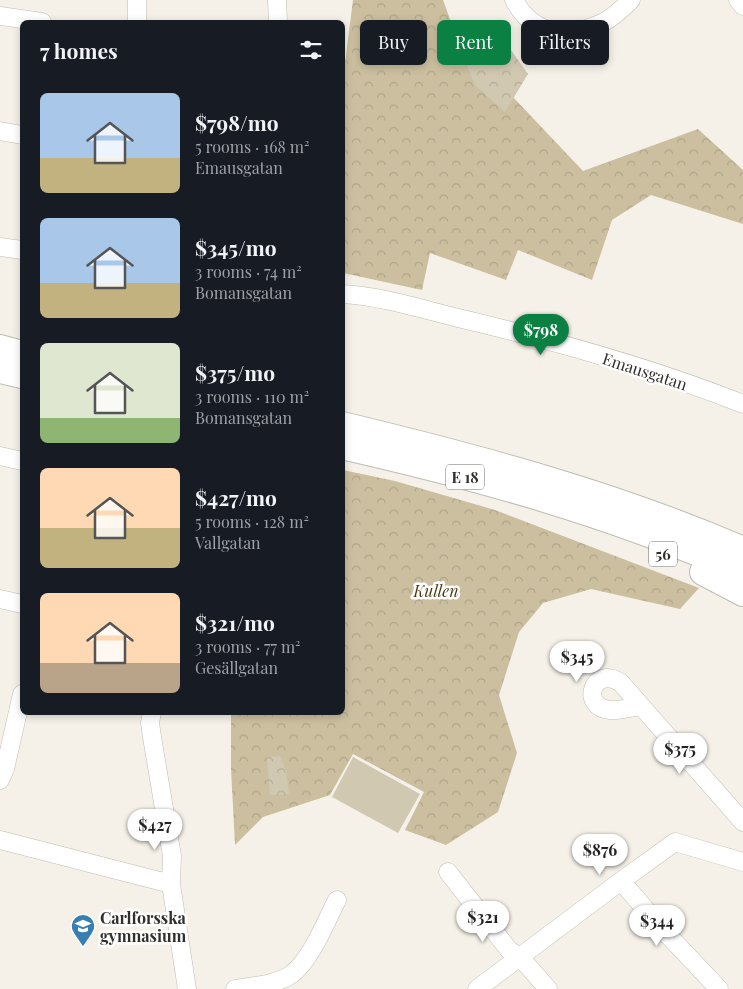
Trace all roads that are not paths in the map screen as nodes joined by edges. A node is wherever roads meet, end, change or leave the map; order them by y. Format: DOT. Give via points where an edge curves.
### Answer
graph roads {
  1 [pos="137,0"];
  2 [pos="277,0"];
  3 [pos="514,0"];
  4 [pos="631,0"];
  5 [pos="738,0"];
  6 [pos="743,6"];
  7 [pos="0,16"];
  8 [pos="28,20"];
  9 [pos="136,20"];
  10 [pos="278,20"];
  11 [pos="0,131"];
  12 [pos="20,135"];
  13 [pos="0,247"];
  14 [pos="20,250"];
  15 [pos="345,294"];
  16 [pos="0,348"];
  17 [pos="20,353"];
  18 [pos="0,370"];
  19 [pos="20,375"];
  20 [pos="743,404"];
  21 [pos="345,426"];
  22 [pos="345,447"];
  23 [pos="0,456"];
  24 [pos="20,461"];
  25 [pos="646,511"];
  26 [pos="586,512"];
  27 [pos="743,534"];
  28 [pos="743,550"];
  29 [pos="743,572"];
  30 [pos="743,593"];
  31 [pos="0,599"];
  32 [pos="20,604"];
  33 [pos="20,698"];
  34 [pos="641,706"];
  35 [pos="151,715"];
  36 [pos="8,723"];
  37 [pos="0,780"];
  38 [pos="743,822"];
  39 [pos="0,840"];
  40 [pos="743,862"];
  41 [pos="448,872"];
  42 [pos="621,881"];
  43 [pos="171,884"];
  44 [pos="337,900"];
  45 [pos="520,957"];
  46 [pos="187,989"];
  47 [pos="235,989"];
  48 [pos="477,989"];
  49 [pos="548,989"];
  50 [pos="719,989"];
  1 -- 9 [label="street"];
  2 -- 10 [label="street"];
  3 -- 4 [label="street" via="538,27 562,33 605,22"];
  5 -- 6 [label="street"];
  7 -- 8 [label="street"];
  11 -- 12 [label="street"];
  13 -- 14 [label="street"];
  15 -- 20 [label="street, Emausgatan" via="363,295 573,348"];
  16 -- 17 [label="highway"];
  18 -- 19 [label="highway"];
  21 -- 25 [label="highway, E 18" via="536,476"];
  22 -- 26 [label="highway, E 18" via="460,475"];
  23 -- 24 [label="street"];
  25 -- 27 [label="highway" via="660,505"];
  25 -- 28 [label="highway, E 18"];
  26 -- 29 [label="highway, E 18"];
  26 -- 30 [label="highway, 56" via="596,527 668,556"];
  31 -- 32 [label="street"];
  33 -- 36 [label="street"];
  34 -- 38 [label="street"];
  35 -- 43 [label="street" via="152,737 172,856"];
  36 -- 37 [label="street" via="5,769"];
  39 -- 43 [label="street"];
  40 -- 42 [label="street" via="675,842"];
  41 -- 45 [label="street" via="509,950"];
  42 -- 45 [label="street"];
  42 -- 50 [label="street"];
  43 -- 46 [label="street"];
  44 -- 47 [label="street" via="306,958 292,974 272,983"];
  45 -- 48 [label="street"];
  45 -- 49 [label="street"];
}
